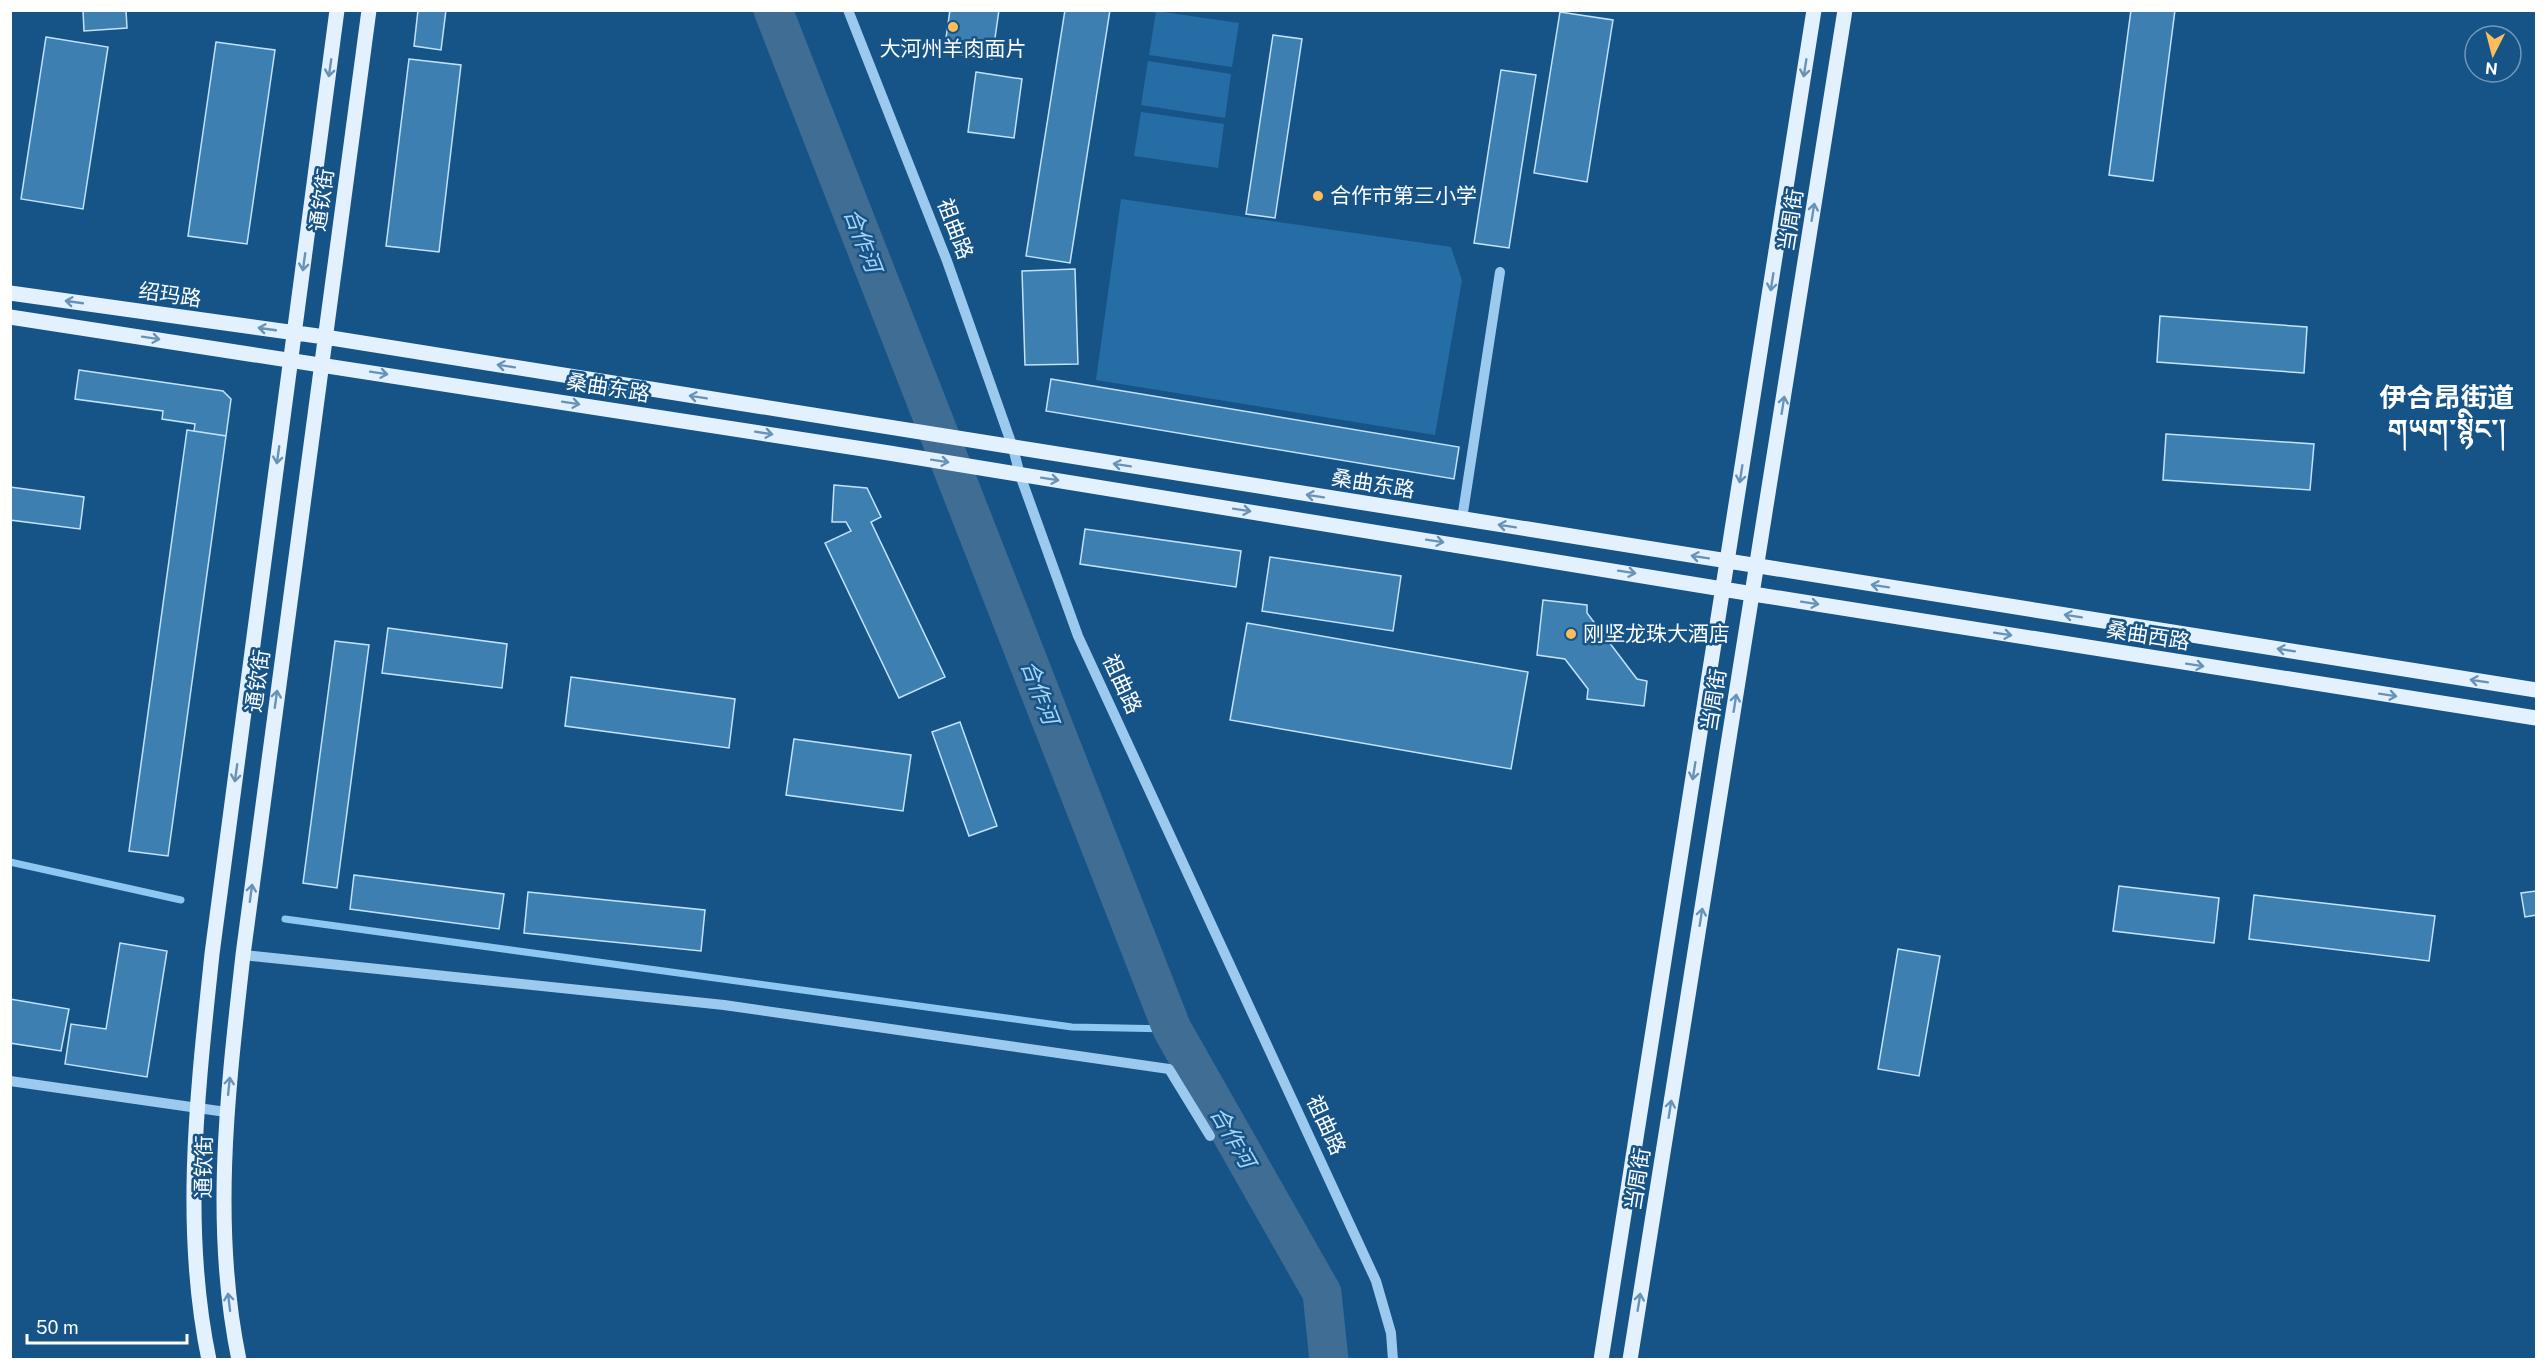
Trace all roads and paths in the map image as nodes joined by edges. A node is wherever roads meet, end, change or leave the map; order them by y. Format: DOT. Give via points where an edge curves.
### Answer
graph roads {
  1 [pos="337,10"];
  2 [pos="369,10"];
  3 [pos="848,10"];
  4 [pos="1814,10"];
  5 [pos="1845,10"];
  6 [pos="1500,272"];
  7 [pos="10,293"];
  8 [pos="10,317"];
  9 [pos="294,333"];
  10 [pos="325,337"];
  11 [pos="291,359"];
  12 [pos="321,364"];
  13 [pos="1013,448"];
  14 [pos="1020,475"];
  15 [pos="1462,519"];
  16 [pos="1727,561"];
  17 [pos="1758,566"];
  18 [pos="1723,588"];
  19 [pos="1752,594"];
  20 [pos="2536,690"];
  21 [pos="2536,718"];
  22 [pos="243,955"];
  23 [pos="10,1081"];
  24 [pos="196,1109"];
  25 [pos="226,1112"];
  26 [pos="1210,1136"];
  27 [pos="208,1359"];
  28 [pos="238,1359"];
  29 [pos="1393,1359"];
  30 [pos="1601,1359"];
  31 [pos="1630,1359"];
  1 -- 9 [label="main road, one-way"];
  2 -- 10 [label="main road, 通钦街"];
  3 -- 13 [label="street, 祖曲路" via="948,261"];
  4 -- 16 [label="main road, 当周街, one-way"];
  17 -- 5 [label="main road, 当周街, one-way"];
  6 -- 15 [label="street"];
  9 -- 7 [label="main road, 绍玛路, one-way"];
  8 -- 11 [label="main road, one-way"];
  9 -- 10 [label="main road, 绍玛路"];
  9 -- 11 [label="main road"];
  10 -- 12 [label="main road, 通钦街"];
  13 -- 10 [label="main road, 桑曲东路, one-way"];
  11 -- 12 [label="main road"];
  11 -- 24 [label="main road, one-way" via="214,942"];
  12 -- 14 [label="main road, 桑曲东路, one-way"];
  22 -- 12 [label="main road, 通钦街, one-way"];
  13 -- 14 [label="street, 祖曲路"];
  15 -- 13 [label="main road, 桑曲东路, one-way"];
  14 -- 18 [label="main road, one-way"];
  14 -- 29 [label="street, 祖曲路" via="1078,636 1376,1281 1389,1325"];
  16 -- 15 [label="main road, 桑曲东路, one-way"];
  16 -- 17 [label="main road, 桑曲东路"];
  16 -- 18 [label="main road, 当周街"];
  17 -- 19 [label="main road, 当周街"];
  20 -- 17 [label="main road, 桑曲西路, one-way"];
  18 -- 19 [label="main road"];
  18 -- 30 [label="main road, 当周街, one-way"];
  19 -- 21 [label="main road, 桑曲西路, one-way"];
  31 -- 19 [label="main road, 当周街, one-way"];
  25 -- 22 [label="main road, 通钦街, one-way"];
  22 -- 26 [label="street" via="724,1005 1169,1069"];
  23 -- 24 [label="street"];
  24 -- 25 [label="street"];
  24 -- 27 [label="main road" via="195,1237"];
  28 -- 25 [label="main road, 通钦街, one-way" via="224,1252"];
}
